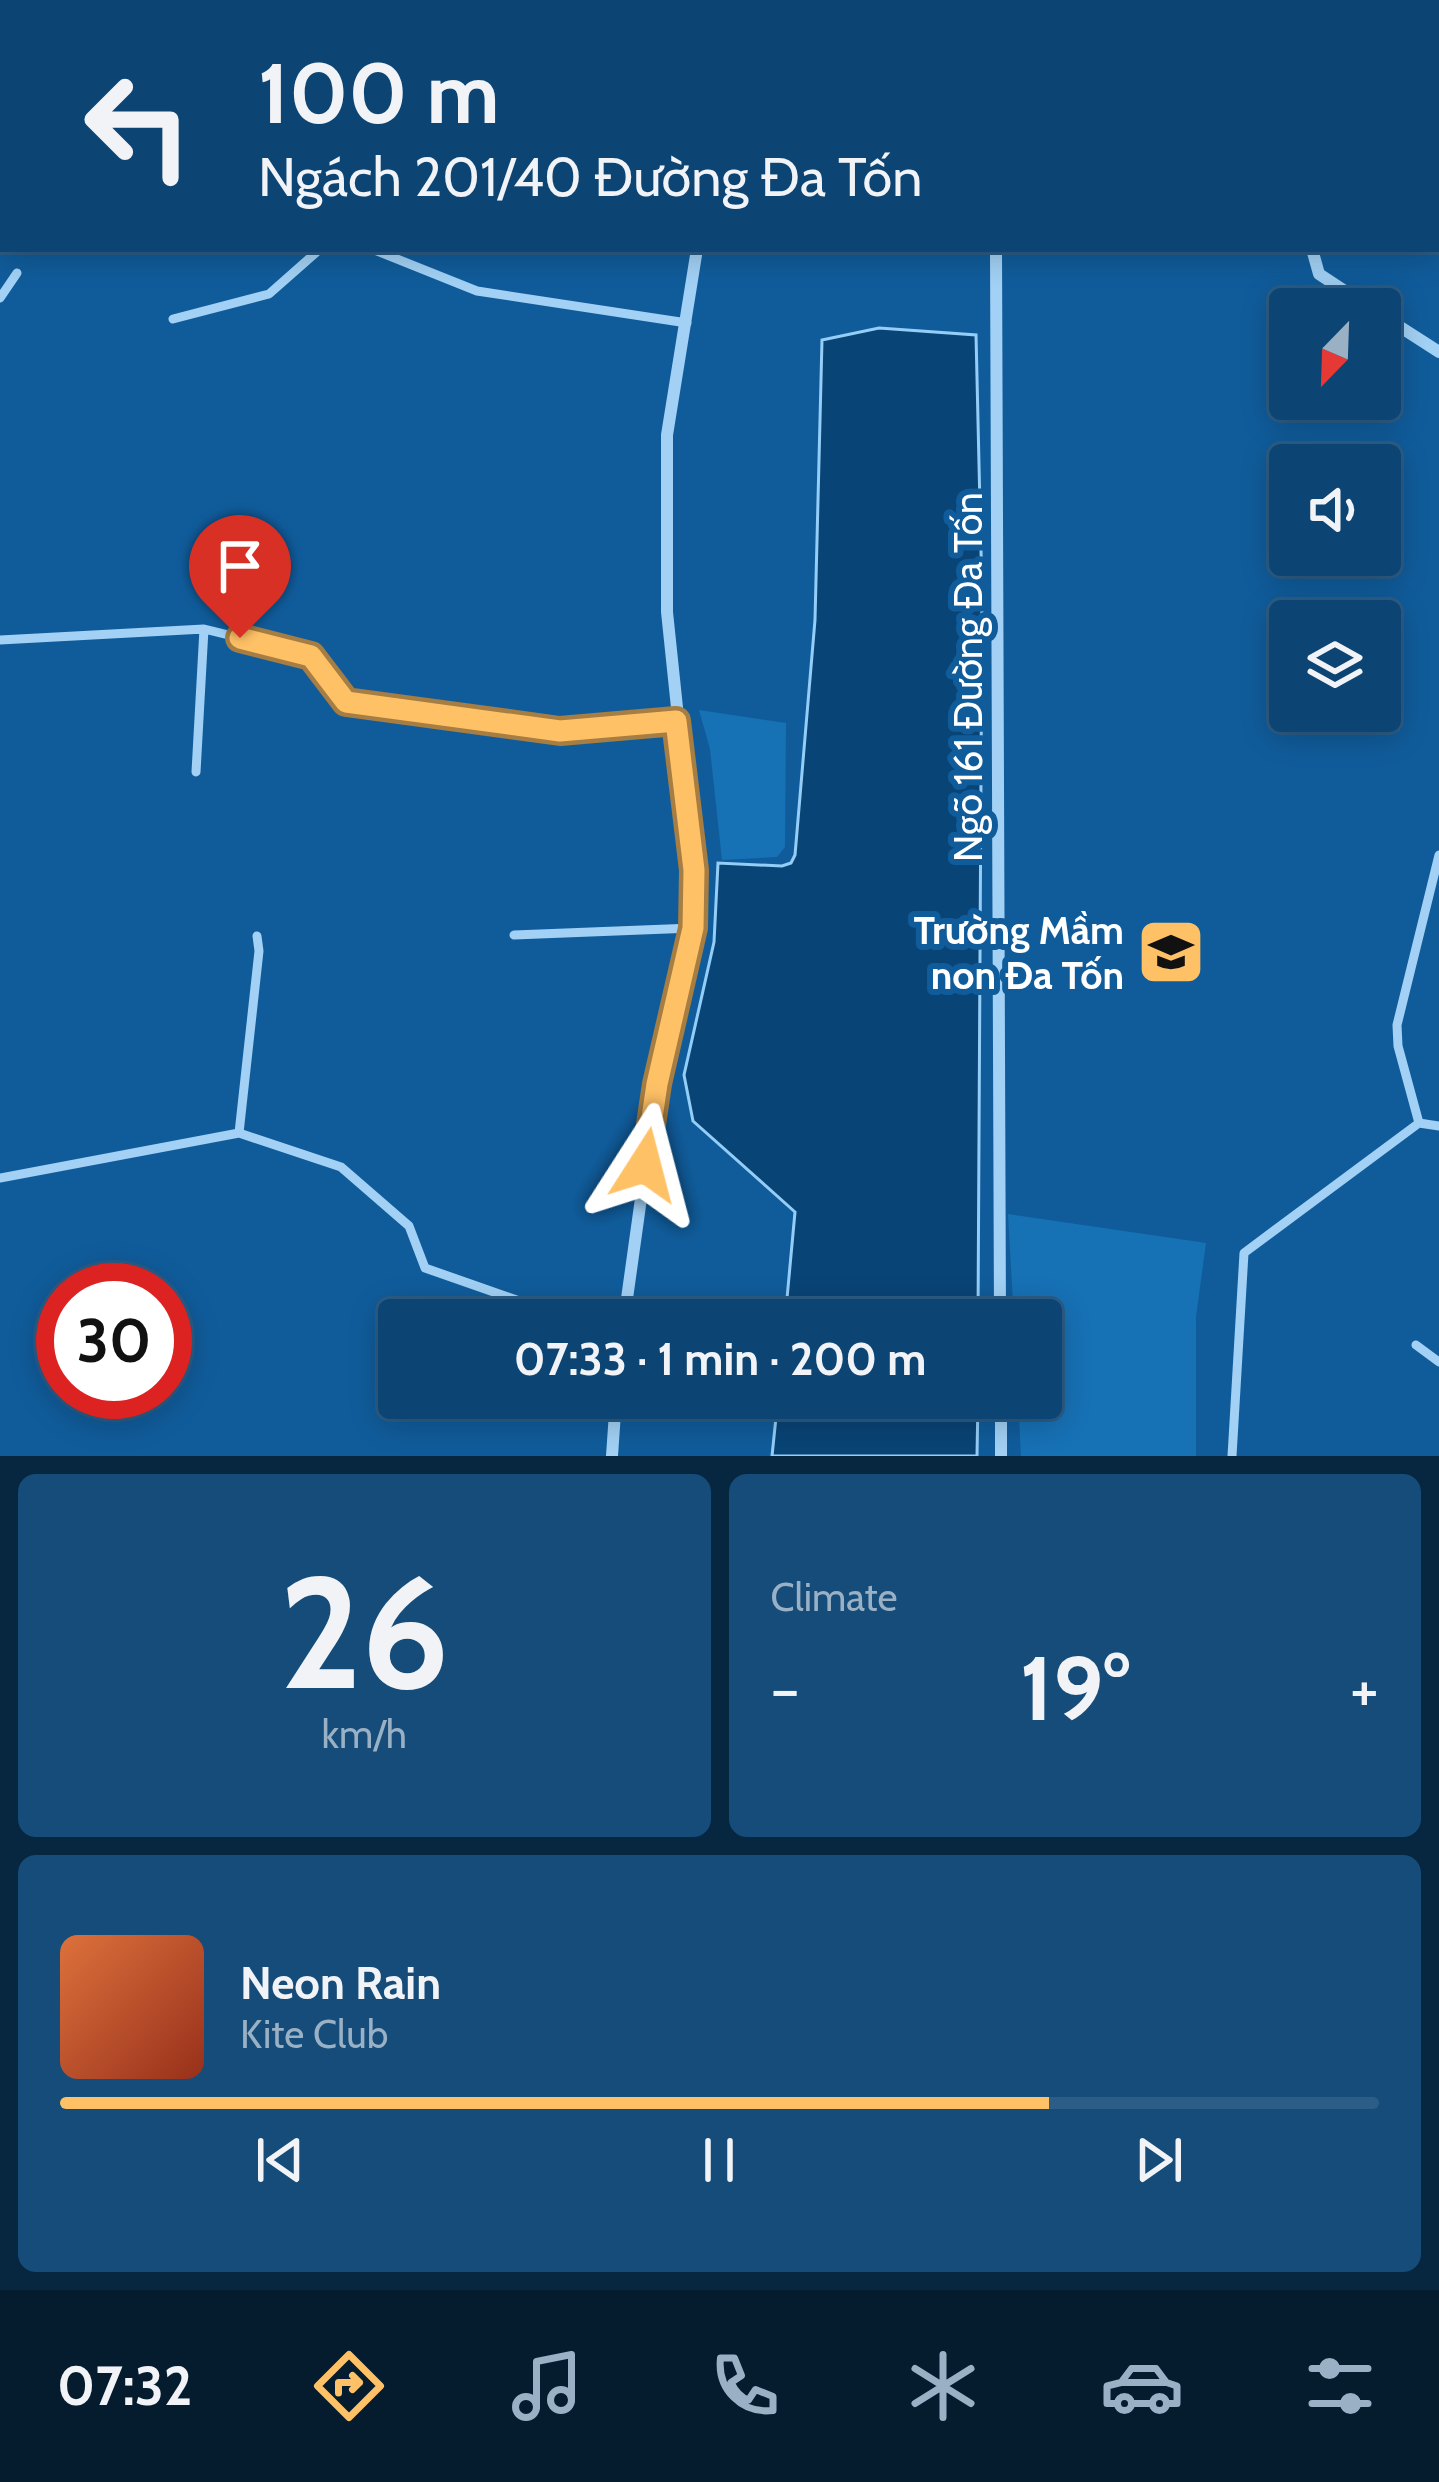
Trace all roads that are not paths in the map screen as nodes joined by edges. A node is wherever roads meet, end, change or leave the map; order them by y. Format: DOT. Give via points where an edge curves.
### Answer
graph roads {
  1 [pos="317,252"];
  2 [pos="380,252"];
  3 [pos="698,252"];
  4 [pos="996,252"];
  5 [pos="1313,252"];
  6 [pos="16,273"];
  7 [pos="1340,288"];
  8 [pos="0,298"];
  9 [pos="173,319"];
  10 [pos="687,323"];
  11 [pos="1401,328"];
  12 [pos="1439,352"];
  13 [pos="204,629"];
  14 [pos="0,640"];
  15 [pos="676,721"];
  16 [pos="196,772"];
  17 [pos="1439,855"];
  18 [pos="1437,873"];
  19 [pos="693,928"];
  20 [pos="514,934"];
  21 [pos="256,936"];
  22 [pos="1419,1123"];
  23 [pos="1439,1126"];
  24 [pos="239,1133"];
  25 [pos="0,1178"];
  26 [pos="514,1299"];
  27 [pos="627,1299"];
  28 [pos="1000,1299"];
  29 [pos="1416,1345"];
  30 [pos="1439,1362"];
  31 [pos="615,1419"];
  32 [pos="1001,1419"];
  33 [pos="612,1456"];
  34 [pos="1001,1456"];
  35 [pos="1232,1456"];
  1 -- 9 [label="lane" via="269,294"];
  2 -- 10 [label="lane" via="477,291"];
  3 -- 10 [label="street"];
  4 -- 28 [label="street, Ngõ 161 Đường Đa Tốn"];
  5 -- 7 [label="street" via="1319,274"];
  6 -- 8 [label="lane"];
  10 -- 15 [label="street" via="668,435"];
  11 -- 12 [label="street"];
  13 -- 14 [label="lane"];
  13 -- 15 [label="lane" via="311,656 346,702 560,731"];
  13 -- 16 [label="lane"];
  15 -- 19 [label="street"];
  17 -- 18 [label="lane"];
  18 -- 22 [label="lane" via="1397,1025"];
  19 -- 20 [label="lane"];
  19 -- 27 [label="street" via="657,1084"];
  21 -- 24 [label="lane"];
  22 -- 23 [label="lane"];
  22 -- 35 [label="lane" via="1244,1253"];
  24 -- 25 [label="lane"];
  24 -- 26 [label="lane" via="341,1167 409,1226 425,1268"];
  29 -- 30 [label="lane"];
  31 -- 33 [label="street"];
  32 -- 34 [label="street"];
}
